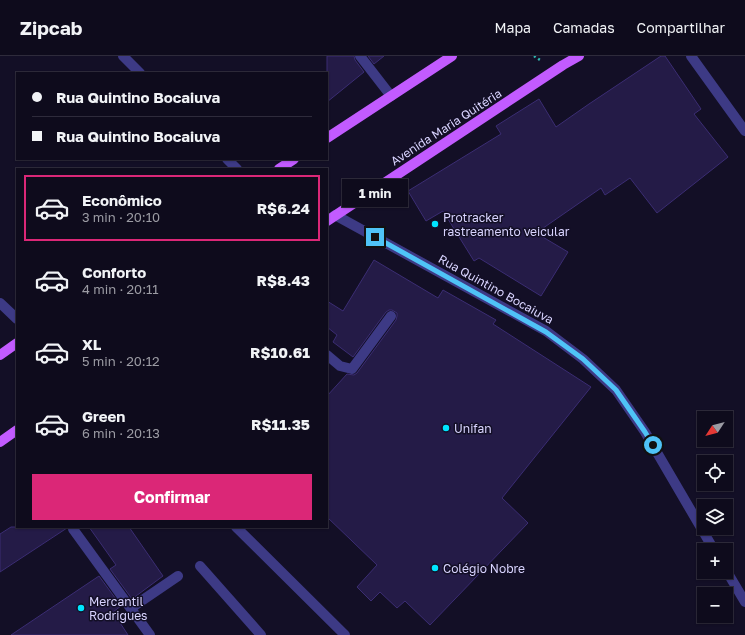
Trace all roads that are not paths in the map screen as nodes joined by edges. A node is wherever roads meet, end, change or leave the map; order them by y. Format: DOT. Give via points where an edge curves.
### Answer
graph roads {
  1 [pos="123,56"];
  2 [pos="360,56"];
  3 [pos="452,56"];
  4 [pos="579,56"];
  5 [pos="691,56"];
  6 [pos="139,72"];
  7 [pos="391,96"];
  8 [pos="745,131"];
  9 [pos="328,137"];
  10 [pos="228,160"];
  11 [pos="292,160"];
  12 [pos="236,168"];
  13 [pos="280,168"];
  14 [pos="331,218"];
  15 [pos="0,303"];
  16 [pos="391,316"];
  17 [pos="16,319"];
  18 [pos="16,345"];
  19 [pos="0,354"];
  20 [pos="328,356"];
  21 [pos="16,431"];
  22 [pos="0,442"];
  23 [pos="237,528"];
  24 [pos="73,529"];
  25 [pos="710,543"];
  26 [pos="200,566"];
  27 [pos="178,576"];
  28 [pos="731,579"];
  29 [pos="745,602"];
  30 [pos="131,608"];
  31 [pos="150,635"];
  32 [pos="261,635"];
  33 [pos="345,635"];
  1 -- 6 [label="street"];
  2 -- 7 [label="street"];
  3 -- 7 [label="main road"];
  4 -- 14 [label="main road, Avenida Maria Quitéria"];
  5 -- 8 [label="street"];
  7 -- 9 [label="main road"];
  10 -- 12 [label="street"];
  11 -- 13 [label="main road"];
  14 -- 25 [label="street, Rua Quintino Bocaiuva" via="546,332 583,359 616,390 645,432"];
  15 -- 17 [label="street"];
  16 -- 20 [label="street" via="352,368 340,366"];
  18 -- 19 [label="main road"];
  21 -- 22 [label="main road"];
  23 -- 33 [label="street"];
  24 -- 30 [label="street"];
  26 -- 32 [label="street"];
  27 -- 30 [label="street"];
  28 -- 29 [label="street"];
  30 -- 31 [label="street"];
}
